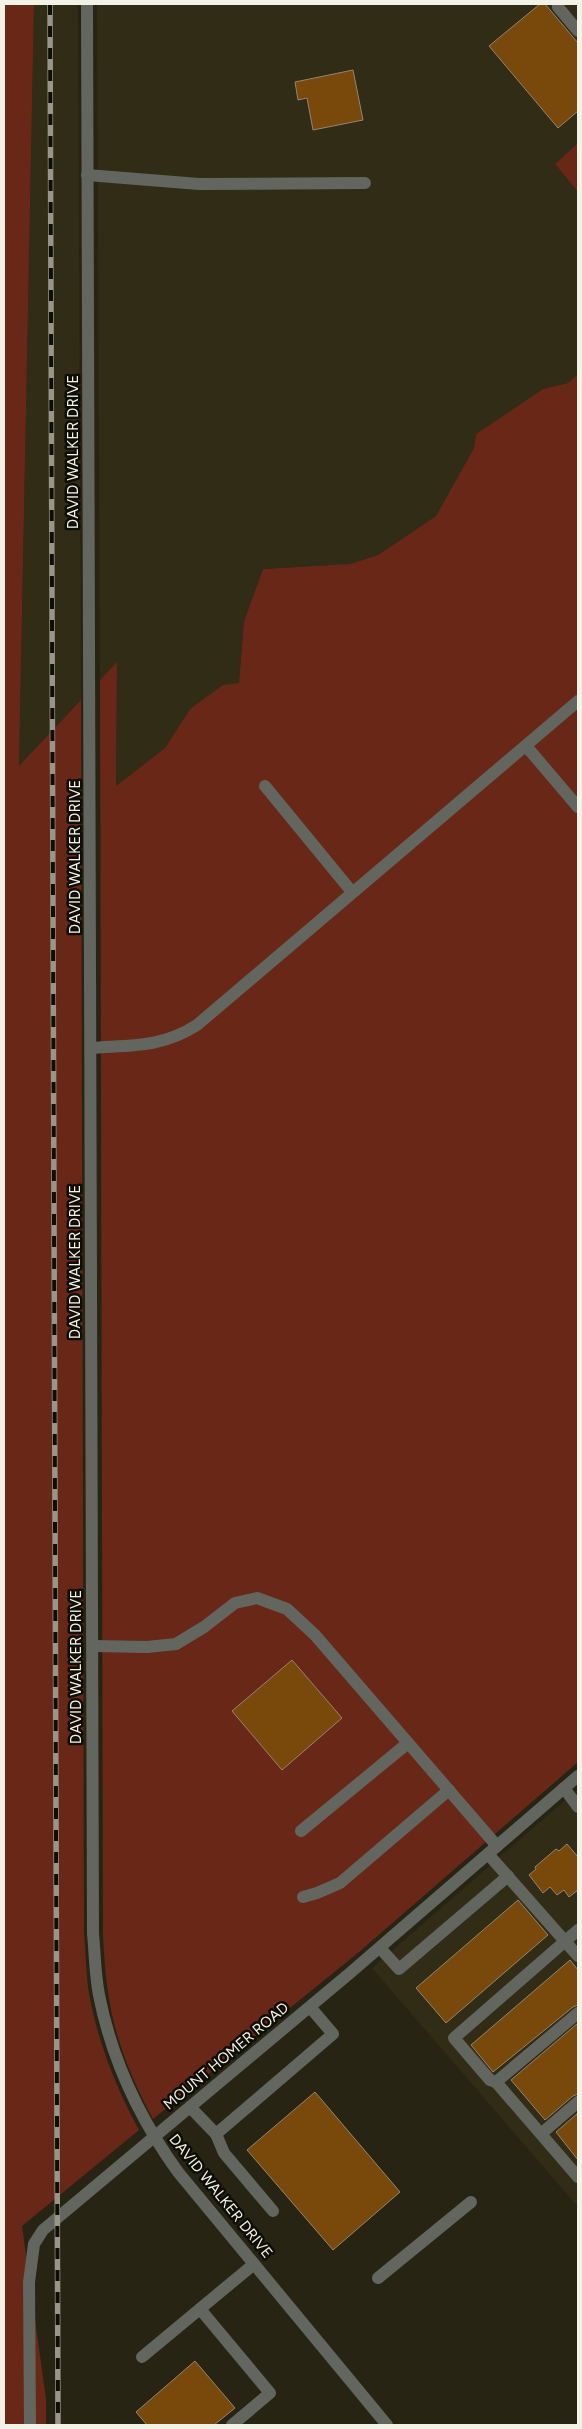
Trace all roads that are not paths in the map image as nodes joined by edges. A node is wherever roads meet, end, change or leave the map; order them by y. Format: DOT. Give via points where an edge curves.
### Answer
graph roads {
  1 [pos="88,4"];
  2 [pos="558,4"];
  3 [pos="578,31"];
  4 [pos="87,175"];
  5 [pos="366,183"];
  6 [pos="578,701"];
  7 [pos="526,746"];
  8 [pos="265,786"];
  9 [pos="578,807"];
  10 [pos="352,892"];
  11 [pos="91,1048"];
  12 [pos="93,1646"];
  13 [pos="408,1743"];
  14 [pos="578,1776"];
  15 [pos="564,1788"];
  16 [pos="449,1790"];
  17 [pos="578,1807"];
  18 [pos="301,1831"];
  19 [pos="493,1850"];
  20 [pos="508,1876"];
  21 [pos="303,1896"];
  22 [pos="578,1930"];
  23 [pos="565,1941"];
  24 [pos="380,1948"];
  25 [pos="578,1956"];
  26 [pos="310,2007"];
  27 [pos="578,2013"];
  28 [pos="496,2082"];
  29 [pos="578,2102"];
  30 [pos="190,2107"];
  31 [pos="542,2133"];
  32 [pos="216,2134"];
  33 [pos="153,2138"];
  34 [pos="578,2177"];
  35 [pos="471,2202"];
  36 [pos="273,2211"];
  37 [pos="254,2264"];
  38 [pos="378,2278"];
  39 [pos="200,2309"];
  40 [pos="142,2358"];
  41 [pos="381,2423"];
  42 [pos="30,2425"];
  43 [pos="232,2425"];
  1 -- 4 [label="street, DAVID WALKER DRIVE"];
  2 -- 3 [label="street"];
  4 -- 5 [label="street" via="199,184"];
  4 -- 11 [label="street, DAVID WALKER DRIVE"];
  6 -- 7 [label="street"];
  7 -- 9 [label="street"];
  7 -- 10 [label="street"];
  8 -- 10 [label="street"];
  10 -- 11 [label="street" via="179,1037 161,1043"];
  11 -- 12 [label="street, DAVID WALKER DRIVE"];
  12 -- 13 [label="street" via="176,1644 235,1603 257,1598 287,1609 315,1635"];
  12 -- 33 [label="street, DAVID WALKER DRIVE" via="93,1934 99,1994 114,2056"];
  13 -- 16 [label="street"];
  13 -- 18 [label="street"];
  14 -- 15 [label="street, MOUNT HOMER ROAD"];
  15 -- 17 [label="street"];
  15 -- 19 [label="street, MOUNT HOMER ROAD"];
  16 -- 19 [label="street"];
  16 -- 21 [label="street" via="340,1883"];
  19 -- 20 [label="street"];
  19 -- 24 [label="street, MOUNT HOMER ROAD"];
  20 -- 23 [label="street"];
  20 -- 24 [label="street" via="399,1969"];
  22 -- 23 [label="street"];
  23 -- 25 [label="street"];
  23 -- 28 [label="street" via="454,2038 490,2080"];
  24 -- 26 [label="street, MOUNT HOMER ROAD"];
  26 -- 30 [label="street, MOUNT HOMER ROAD"];
  26 -- 32 [label="street" via="333,2034"];
  27 -- 28 [label="street"];
  28 -- 31 [label="street"];
  29 -- 31 [label="street"];
  30 -- 32 [label="street"];
  30 -- 33 [label="street, MOUNT HOMER ROAD"];
  31 -- 34 [label="street"];
  32 -- 36 [label="street" via="224,2154"];
  33 -- 37 [label="street, DAVID WALKER DRIVE"];
  33 -- 42 [label="street, MOUNT HOMER ROAD" via="43,2230 34,2244 30,2282"];
  35 -- 38 [label="street"];
  37 -- 39 [label="street"];
  37 -- 41 [label="street, DAVID WALKER DRIVE"];
  39 -- 40 [label="street"];
  39 -- 43 [label="street" via="270,2393"];
}
